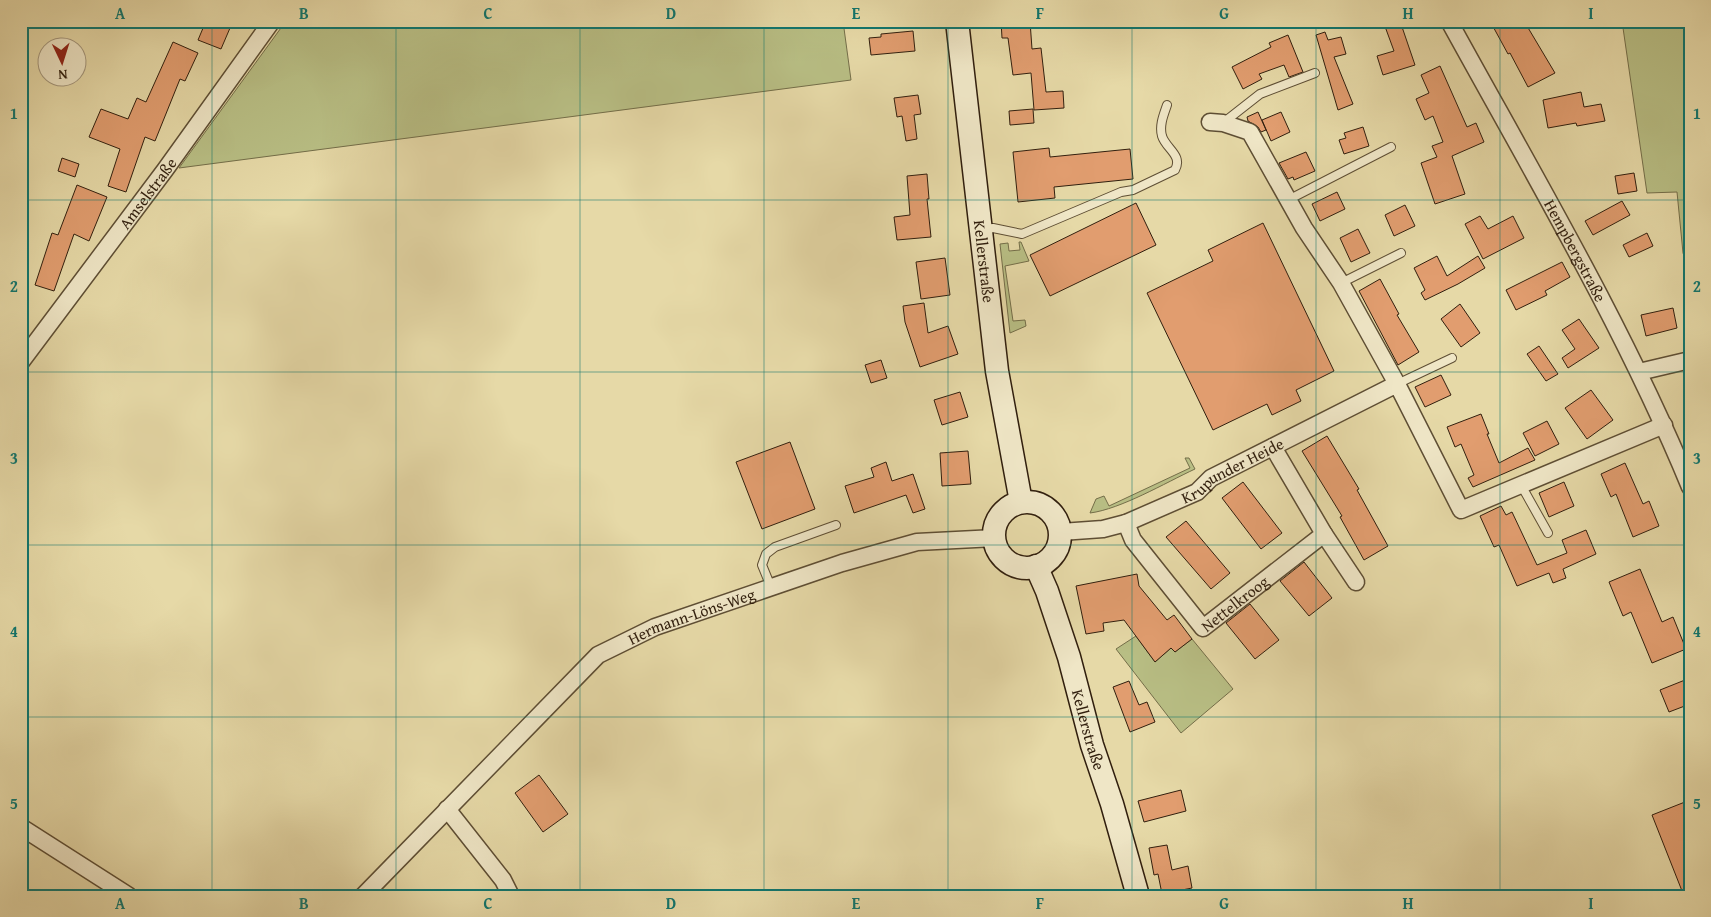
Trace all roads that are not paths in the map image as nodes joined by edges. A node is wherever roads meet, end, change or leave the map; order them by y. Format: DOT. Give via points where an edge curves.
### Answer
graph roads {
  1 [pos="272,21"];
  2 [pos="957,21"];
  3 [pos="1448,21"];
  4 [pos="1315,73"];
  5 [pos="1167,104"];
  6 [pos="1217,122"];
  7 [pos="1391,147"];
  8 [pos="1288,200"];
  9 [pos="981,229"];
  10 [pos="1401,253"];
  11 [pos="1342,283"];
  12 [pos="1452,358"];
  13 [pos="1690,360"];
  14 [pos="21,362"];
  15 [pos="1639,372"];
  16 [pos="1397,384"];
  17 [pos="1664,425"];
  18 [pos="1273,446"];
  19 [pos="1521,484"];
  20 [pos="1690,487"];
  21 [pos="1021,502"];
  22 [pos="1126,523"];
  23 [pos="836,525"];
  24 [pos="1061,532"];
  25 [pos="1548,533"];
  26 [pos="1324,534"];
  27 [pos="995,538"];
  28 [pos="1036,566"];
  29 [pos="1356,582"];
  30 [pos="771,587"];
  31 [pos="447,809"];
  32 [pos="21,828"];
  33 [pos="129,896"];
  34 [pos="363,896"];
  35 [pos="511,896"];
  36 [pos="1138,896"];
  1 -- 14 [label="street, Amselstraße"];
  2 -- 9 [label="main road, Kellerstraße"];
  3 -- 15 [label="street, Hempbergstraße"];
  4 -- 6 [label="lane" via="1260,94"];
  5 -- 9 [label="lane" via="1162,134 1177,157 1175,170 1022,234 994,228"];
  6 -- 8 [label="street" via="1250,132"];
  7 -- 8 [label="lane"];
  8 -- 11 [label="street"];
  9 -- 21 [label="main road, Kellerstraße" via="997,371"];
  10 -- 11 [label="lane"];
  11 -- 16 [label="street"];
  12 -- 16 [label="lane, Krupunder Heide"];
  13 -- 15 [label="street"];
  15 -- 17 [label="street, Hempbergstraße"];
  16 -- 18 [label="street, Krupunder Heide"];
  16 -- 19 [label="street" via="1462,510"];
  17 -- 19 [label="street"];
  17 -- 20 [label="street, Hempbergstraße"];
  18 -- 22 [label="street, Krupunder Heide" via="1211,478 1197,492"];
  18 -- 26 [label="street"];
  19 -- 25 [label="lane"];
  21 -- 24 [label="main road" via="1039,504 1054,514"];
  21 -- 27 [label="main road" via="1001,515"];
  22 -- 24 [label="street, Krupunder Heide" via="1103,529"];
  22 -- 26 [label="street, Nettelkroog" via="1133,540 1203,628"];
  23 -- 30 [label="lane" via="776,547 766,554 762,565"];
  24 -- 28 [label="main road" via="1054,554"];
  26 -- 29 [label="street"];
  27 -- 28 [label="main road" via="1004,558 1024,567"];
  27 -- 30 [label="street, Hermann-Löns-Weg" via="917,542"];
  28 -- 36 [label="main road, Kellerstraße" via="1064,641"];
  30 -- 31 [label="street, Hermann-Löns-Weg" via="655,627 598,655"];
  31 -- 34 [label="street, Hermann-Löns-Weg"];
  31 -- 35 [label="street" via="503,880"];
  32 -- 33 [label="street"];
}
